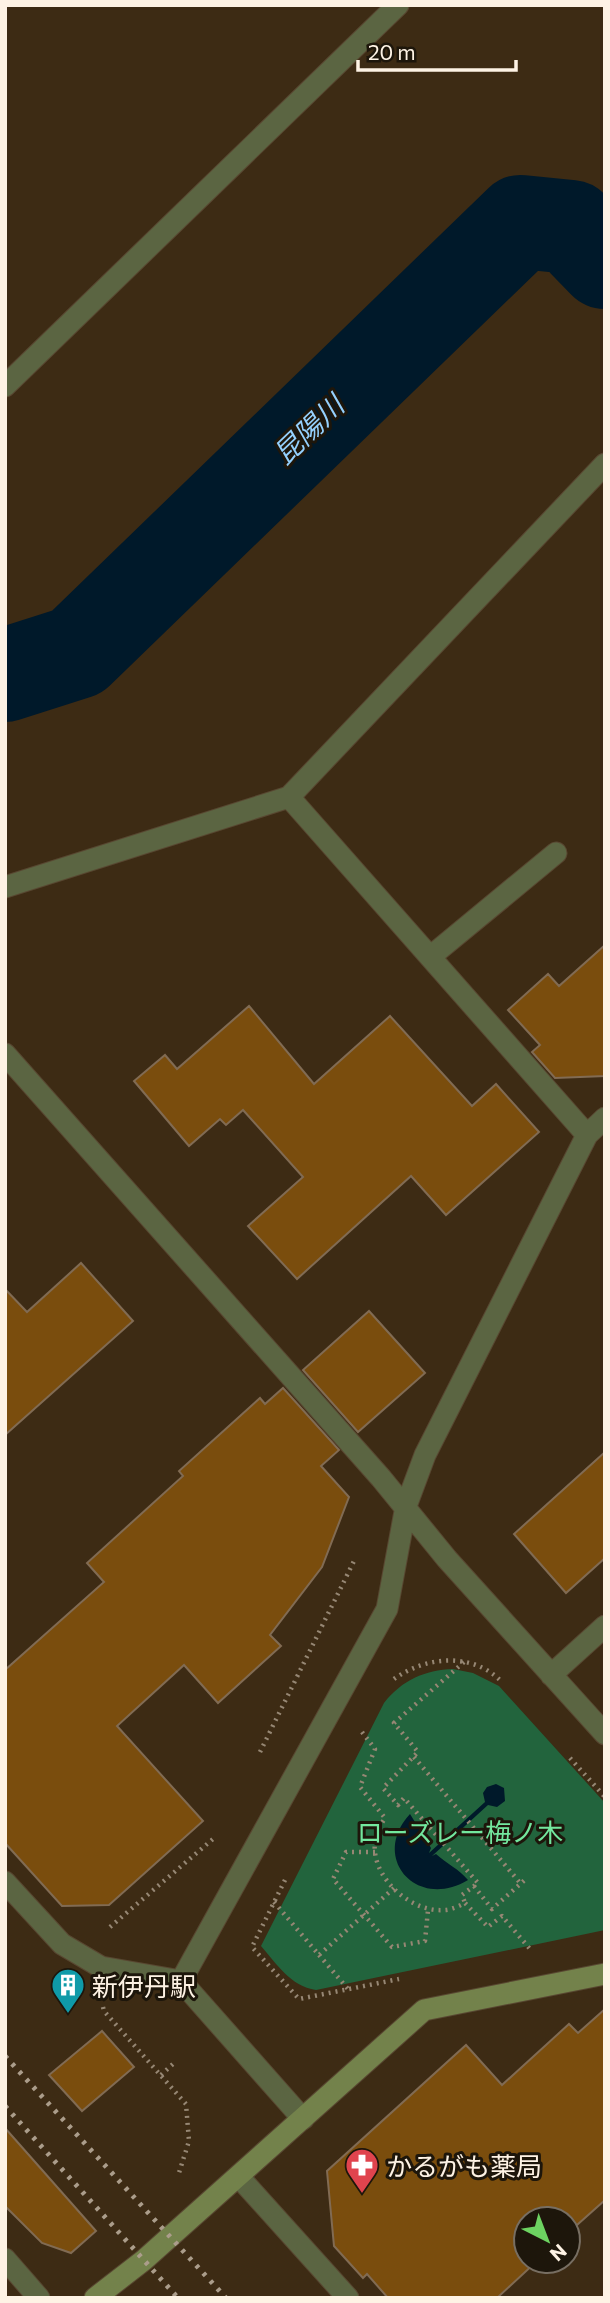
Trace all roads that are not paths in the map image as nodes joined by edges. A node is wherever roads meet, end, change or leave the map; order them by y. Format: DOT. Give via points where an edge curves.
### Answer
graph roads {
  1 [pos="398,5"];
  2 [pos="5,386"];
  3 [pos="605,464"];
  4 [pos="289,797"];
  5 [pos="556,853"];
  6 [pos="5,887"];
  7 [pos="430,957"];
  8 [pos="5,1054"];
  9 [pos="605,1118"];
  10 [pos="596,1133"];
  11 [pos="406,1506"];
  12 [pos="605,1626"];
  13 [pos="551,1675"];
  14 [pos="605,1734"];
  15 [pos="5,1882"];
  16 [pos="605,1974"];
  17 [pos="181,1981"];
  18 [pos="303,2119"];
  19 [pos="239,2177"];
  20 [pos="5,2259"];
  21 [pos="39,2298"];
  22 [pos="95,2298"];
  23 [pos="348,2298"];
  1 -- 2 [label="street"];
  3 -- 4 [label="street"];
  4 -- 6 [label="street"];
  4 -- 7 [label="street"];
  5 -- 7 [label="street"];
  7 -- 10 [label="street"];
  8 -- 11 [label="street"];
  9 -- 10 [label="street"];
  10 -- 11 [label="street" via="425,1455"];
  11 -- 13 [label="street"];
  11 -- 17 [label="street" via="387,1609"];
  12 -- 13 [label="street"];
  13 -- 14 [label="street"];
  15 -- 17 [label="street" via="62,1944 101,1967"];
  16 -- 18 [label="street" via="424,2010"];
  17 -- 18 [label="street"];
  18 -- 19 [label="street"];
  19 -- 22 [label="street"];
  19 -- 23 [label="street"];
  20 -- 21 [label="street"];
}
